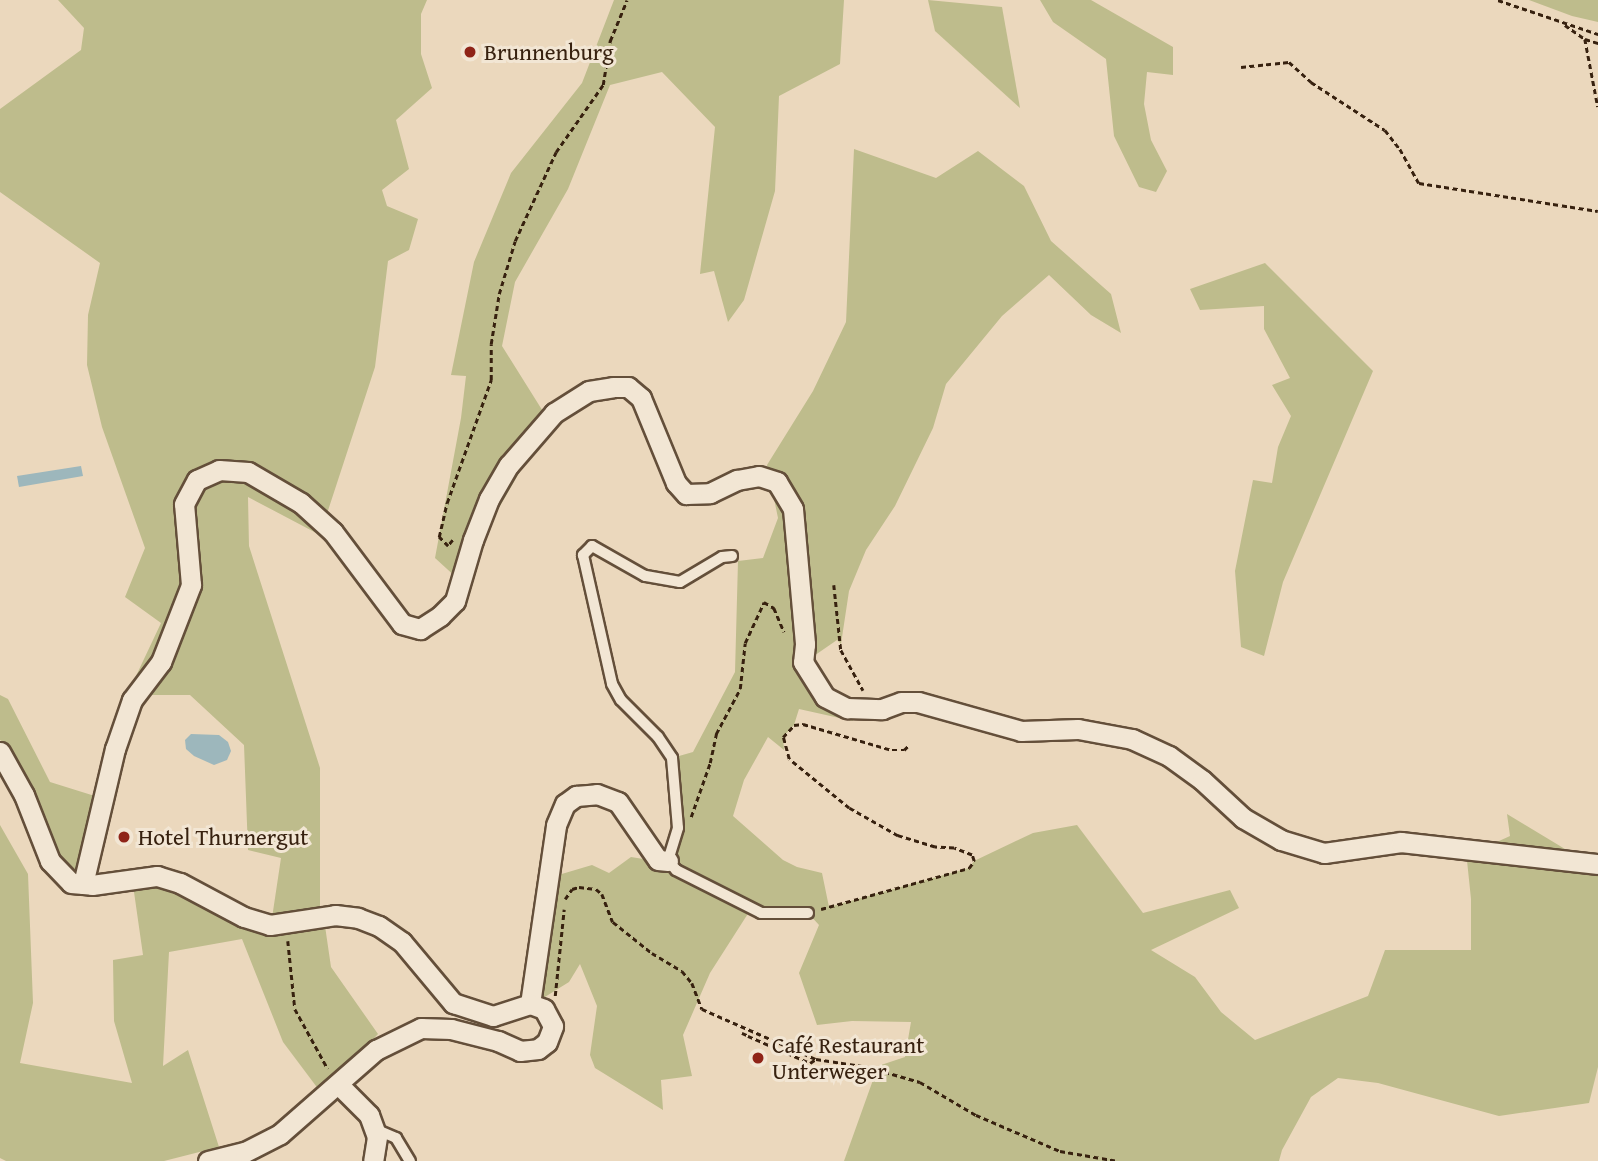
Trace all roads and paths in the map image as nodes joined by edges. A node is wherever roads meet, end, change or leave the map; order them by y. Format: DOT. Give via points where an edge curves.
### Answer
graph roads {
  1 [pos="627,0"];
  2 [pos="1497,0"];
  3 [pos="1563,23"];
  4 [pos="1598,34"];
  5 [pos="1585,40"];
  6 [pos="1598,43"];
  7 [pos="1241,67"];
  8 [pos="1598,107"];
  9 [pos="1598,211"];
  10 [pos="454,538"];
  11 [pos="732,556"];
  12 [pos="834,585"];
  13 [pos="803,662"];
  14 [pos="883,709"];
  15 [pos="909,746"];
  16 [pos="0,752"];
  17 [pos="691,819"];
  18 [pos="1598,864"];
  19 [pos="672,866"];
  20 [pos="83,884"];
  21 [pos="808,913"];
  22 [pos="291,923"];
  23 [pos="537,1007"];
  24 [pos="742,1033"];
  25 [pos="816,1059"];
  26 [pos="338,1084"];
  27 [pos="374,1129"];
  28 [pos="208,1161"];
  29 [pos="373,1161"];
  30 [pos="410,1161"];
  31 [pos="1118,1161"];
  1 -- 10 [label="path" via="610,41 603,85 556,152 515,241 499,294 491,380 439,537 448,546"];
  2 -- 3 [label="path"];
  3 -- 4 [label="path"];
  3 -- 5 [label="path"];
  5 -- 6 [label="path"];
  5 -- 8 [label="path"];
  7 -- 9 [label="path" via="1289,62 1311,82 1385,130 1419,184"];
  11 -- 19 [label="lane" via="710,563 680,582 645,576 592,546 583,555 612,684 672,758 678,828"];
  12 -- 14 [label="path" via="844,660 867,697"];
  13 -- 14 [label="street" via="825,697 847,708"];
  13 -- 17 [label="path" via="794,655 774,608 764,602 746,643 740,689 716,734"];
  13 -- 20 [label="street" via="793,509 777,482 759,476 710,493 686,494 676,483 641,398 628,387 589,391 542,425 509,465 489,499 455,601 420,629 402,624 333,532 301,503 248,472 219,470 197,480 184,505 191,585 161,662 132,700 114,749"];
  14 -- 18 [label="street" via="918,702 1012,729 1078,729 1132,739 1169,756 1243,818 1281,840 1324,853 1401,842"];
  15 -- 21 [label="path" via="892,750 803,724 794,725 783,737 789,759 849,808 898,836 954,848 972,855 974,862 969,868"];
  16 -- 20 [label="street" via="24,795 50,861 71,883"];
  19 -- 21 [label="lane" via="761,913"];
  19 -- 23 [label="street" via="658,860 618,802 597,794 576,796 565,804 556,825"];
  20 -- 22 [label="street" via="157,876 244,917 270,925"];
  22 -- 23 [label="street" via="346,917 379,926 402,943 453,1003 493,1016"];
  22 -- 26 [label="path" via="295,1009"];
  23 -- 25 [label="path" via="556,995 564,900 572,890 587,887 602,894 613,922 682,971 702,1009"];
  23 -- 26 [label="street" via="551,1018 552,1034 531,1052 451,1029 421,1028 369,1056"];
  24 -- 25 [label="path" via="810,1063"];
  25 -- 31 [label="path" via="869,1067 920,1082 1035,1142"];
  26 -- 27 [label="street" via="369,1115"];
  26 -- 28 [label="street" via="280,1134 245,1152"];
  27 -- 29 [label="street"];
  27 -- 30 [label="lane" via="396,1138"];
}
